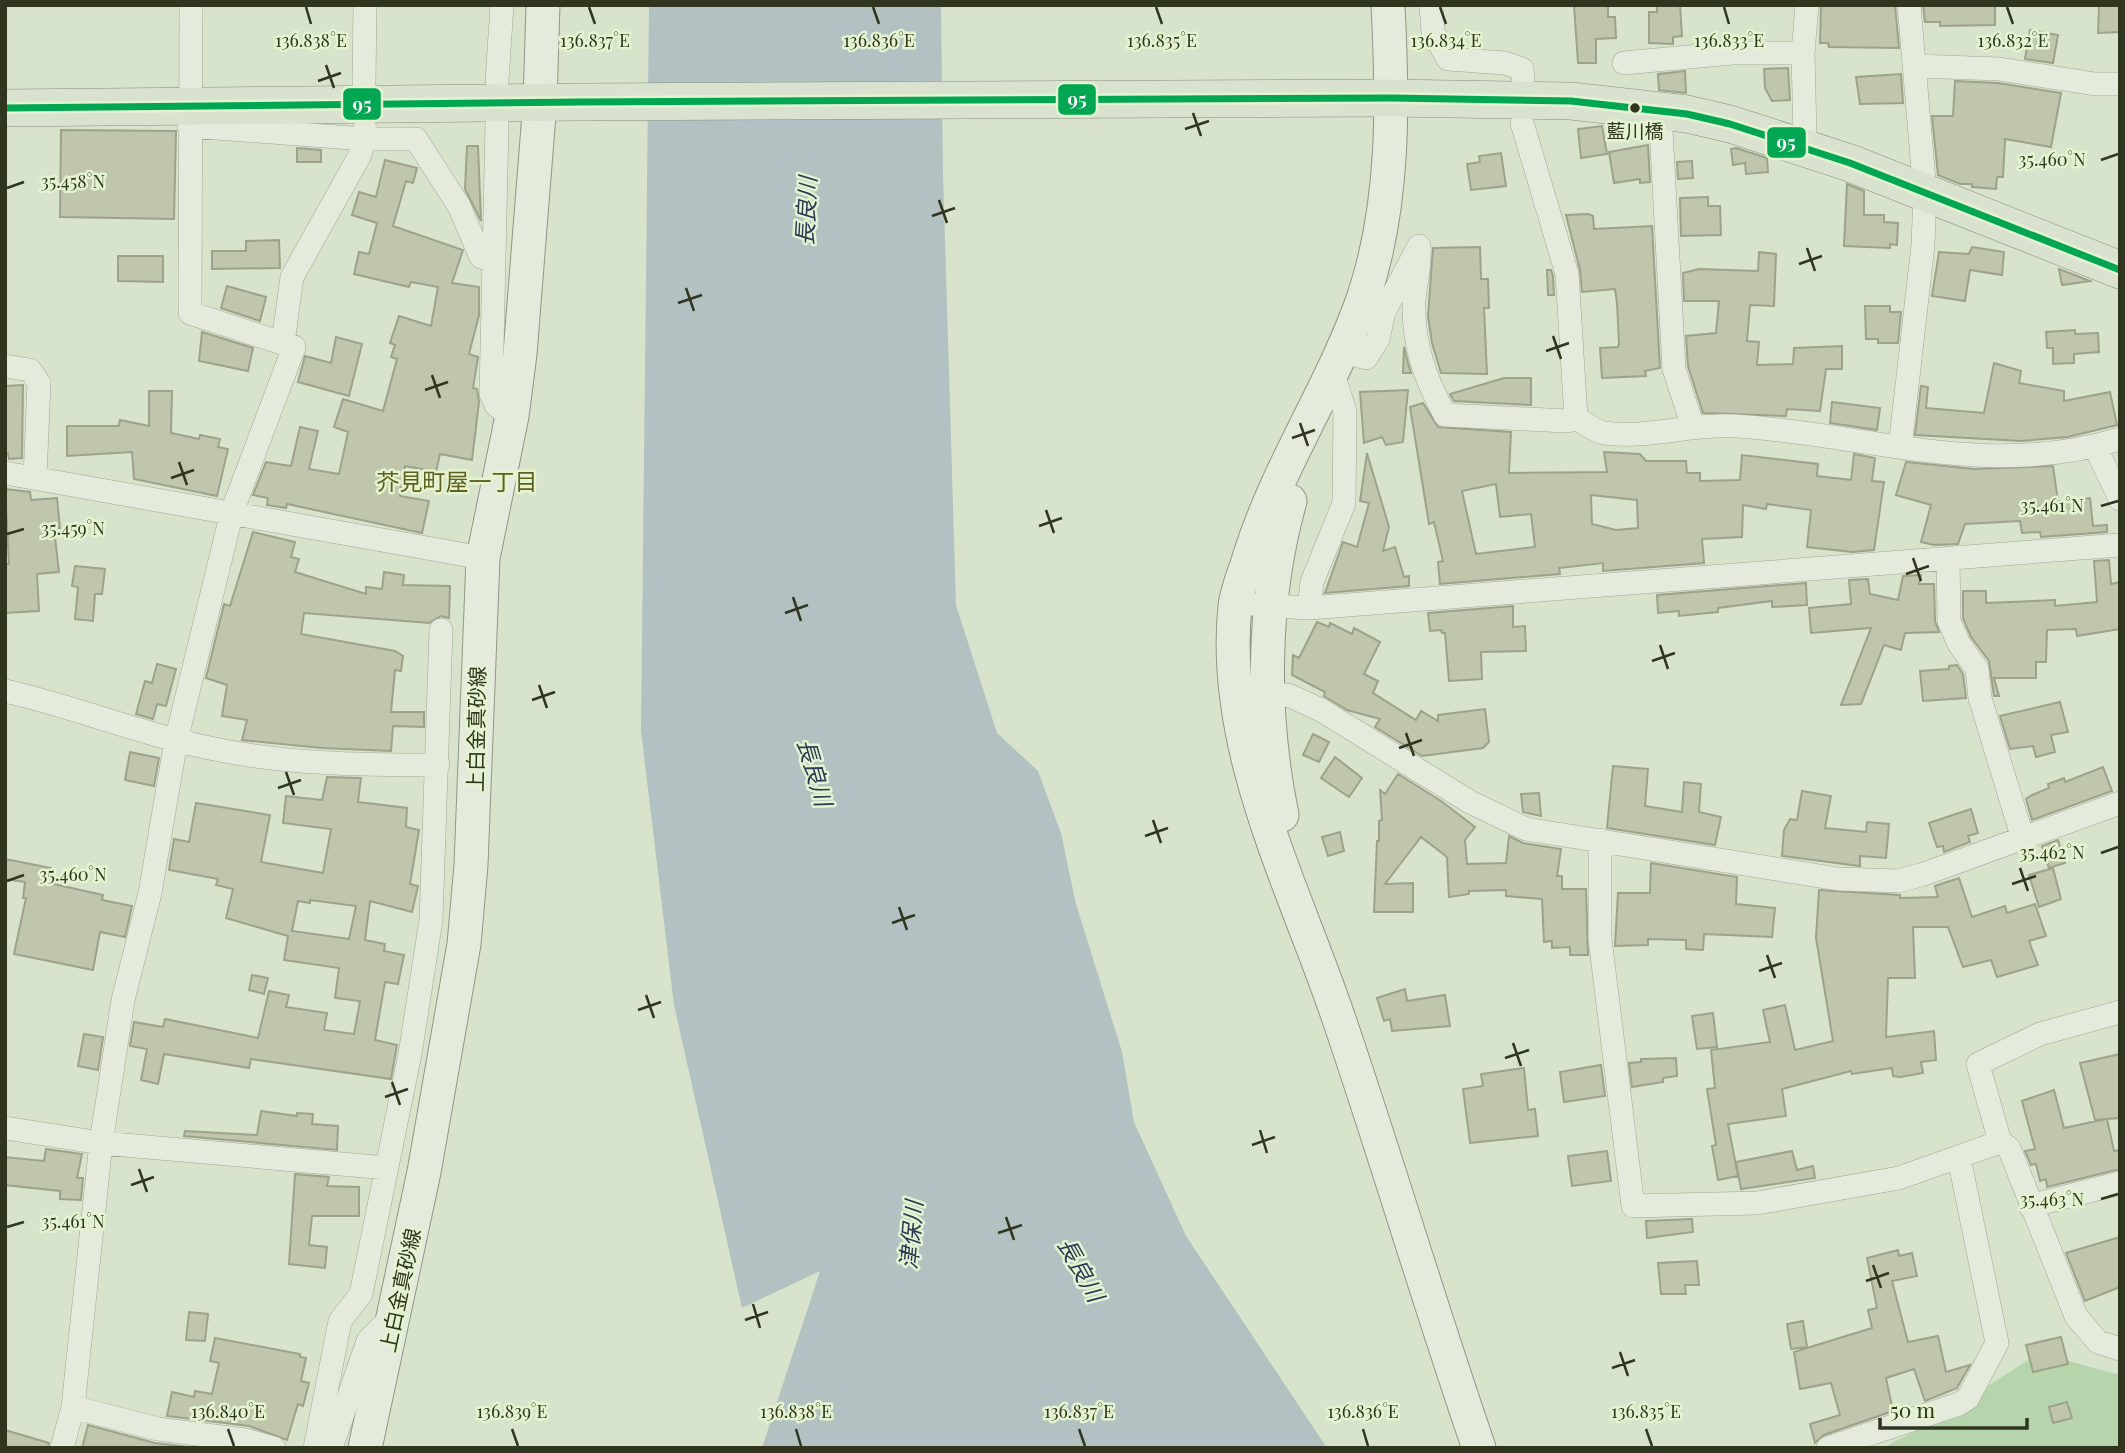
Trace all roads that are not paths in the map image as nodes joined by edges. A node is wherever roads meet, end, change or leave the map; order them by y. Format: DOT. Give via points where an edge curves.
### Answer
graph roads {
  1 [pos="191,5"];
  2 [pos="365,5"];
  3 [pos="502,5"];
  4 [pos="543,5"];
  5 [pos="1388,5"];
  6 [pos="1431,5"];
  7 [pos="1807,5"];
  8 [pos="1909,5"];
  9 [pos="1803,53"];
  10 [pos="1624,64"];
  11 [pos="1916,65"];
  12 [pos="1523,78"];
  13 [pos="497,81"];
  14 [pos="364,83"];
  15 [pos="2120,84"];
  16 [pos="1392,98"];
  17 [pos="540,102"];
  18 [pos="5,108"];
  19 [pos="1660,111"];
  20 [pos="189,117"];
  21 [pos="497,124"];
  22 [pos="1522,124"];
  23 [pos="365,133"];
  24 [pos="1800,146"];
  25 [pos="1925,193"];
  26 [pos="494,261"];
  27 [pos="2120,270"];
  28 [pos="283,343"];
  29 [pos="5,366"];
  30 [pos="1333,369"];
  31 [pos="512,415"];
  32 [pos="1576,418"];
  33 [pos="1693,427"];
  34 [pos="2120,439"];
  35 [pos="2095,446"];
  36 [pos="1900,447"];
  37 [pos="5,473"];
  38 [pos="35,477"];
  39 [pos="2120,499"];
  40 [pos="232,512"];
  41 [pos="2120,545"];
  42 [pos="483,558"];
  43 [pos="1948,558"];
  44 [pos="1235,603"];
  45 [pos="1271,607"];
  46 [pos="1309,608"];
  47 [pos="441,630"];
  48 [pos="5,691"];
  49 [pos="1269,696"];
  50 [pos="176,741"];
  51 [pos="438,765"];
  52 [pos="2120,803"];
  53 [pos="2023,839"];
  54 [pos="1600,840"];
  55 [pos="1314,946"];
  56 [pos="2120,1012"];
  57 [pos="5,1128"];
  58 [pos="2000,1142"];
  59 [pos="101,1143"];
  60 [pos="1959,1158"];
  61 [pos="387,1168"];
  62 [pos="2120,1183"];
  63 [pos="2030,1206"];
  64 [pos="393,1316"];
  65 [pos="2120,1349"];
  66 [pos="74,1407"];
  67 [pos="62,1448"];
  68 [pos="274,1448"];
  69 [pos="315,1448"];
  70 [pos="331,1448"];
  71 [pos="365,1448"];
  72 [pos="1479,1448"];
  73 [pos="1828,1448"];
  1 -- 20 [label="street"];
  2 -- 14 [label="street"];
  3 -- 13 [label="street"];
  4 -- 17 [label="street, 上白金真砂線"];
  5 -- 16 [label="street"];
  6 -- 12 [label="street" via="1433,32 1448,60 1505,63 1522,69"];
  7 -- 9 [label="street"];
  8 -- 11 [label="street"];
  9 -- 10 [label="street" via="1732,53"];
  9 -- 24 [label="street" via="1805,136"];
  11 -- 15 [label="street" via="1998,69"];
  11 -- 25 [label="street"];
  16 -- 17 [label="main road"];
  16 -- 19 [label="main road" via="1571,101"];
  16 -- 30 [label="street" via="1374,261"];
  17 -- 20 [label="main road"];
  17 -- 31 [label="street, 上白金真砂線"];
  18 -- 20 [label="main road"];
  19 -- 24 [label="main road" via="1730,124"];
  19 -- 33 [label="street" via="1674,369"];
  20 -- 23 [label="street"];
  20 -- 28 [label="street" via="190,313"];
  21 -- 26 [label="street"];
  22 -- 32 [label="street" via="1567,274"];
  23 -- 26 [label="street" via="416,139 459,206 481,257"];
  23 -- 28 [label="street" via="360,155 292,277"];
  24 -- 25 [label="main road"];
  25 -- 27 [label="main road"];
  25 -- 36 [label="street"];
  26 -- 31 [label="street" via="491,394 496,405"];
  28 -- 40 [label="street" via="294,347"];
  29 -- 38 [label="street" via="30,370 39,383"];
  30 -- 32 [label="street" via="1366,358 1419,246 1415,343 1445,415"];
  30 -- 44 [label="street" via="1263,513"];
  30 -- 45 [label="street" via="1278,545"];
  30 -- 46 [label="street" via="1345,412 1344,503 1312,582"];
  31 -- 42 [label="street, 上白金真砂線"];
  32 -- 33 [label="street" via="1602,433 1665,433"];
  33 -- 36 [label="street" via="1736,426"];
  34 -- 35 [label="street"];
  35 -- 36 [label="street" via="2021,457 1978,457"];
  35 -- 39 [label="street"];
  37 -- 38 [label="street"];
  38 -- 40 [label="street"];
  40 -- 42 [label="street"];
  40 -- 50 [label="street"];
  41 -- 43 [label="street"];
  42 -- 64 [label="street, 上白金真砂線" via="464,944"];
  43 -- 46 [label="street"];
  43 -- 53 [label="street" via="1949,621 1977,669 1980,698"];
  44 -- 45 [label="street"];
  44 -- 55 [label="street" via="1234,694 1251,778"];
  45 -- 46 [label="street"];
  45 -- 49 [label="street"];
  47 -- 51 [label="street"];
  48 -- 50 [label="street"];
  49 -- 54 [label="street" via="1288,695 1321,710 1470,802 1527,829"];
  49 -- 55 [label="street" via="1272,768"];
  50 -- 51 [label="street" via="300,760"];
  50 -- 59 [label="street" via="150,893 123,1000"];
  51 -- 61 [label="street" via="431,920"];
  52 -- 53 [label="street"];
  53 -- 54 [label="street" via="1898,881 1838,879"];
  54 -- 60 [label="street" via="1600,939 1633,1206 1756,1203 1899,1178"];
  55 -- 72 [label="street"];
  56 -- 58 [label="street" via="2040,1034 1978,1064"];
  57 -- 59 [label="street"];
  58 -- 60 [label="street"];
  58 -- 63 [label="street" via="2009,1148"];
  59 -- 61 [label="street"];
  59 -- 66 [label="street"];
  60 -- 73 [label="street" via="1997,1343 1968,1398 1959,1404"];
  61 -- 69 [label="street" via="361,1294 340,1321"];
  62 -- 63 [label="street"];
  63 -- 65 [label="street" via="2076,1316 2098,1342"];
  64 -- 70 [label="street" via="368,1341"];
  64 -- 71 [label="street, 上白金真砂線"];
  66 -- 67 [label="street"];
  66 -- 68 [label="street" via="158,1429"];
}
